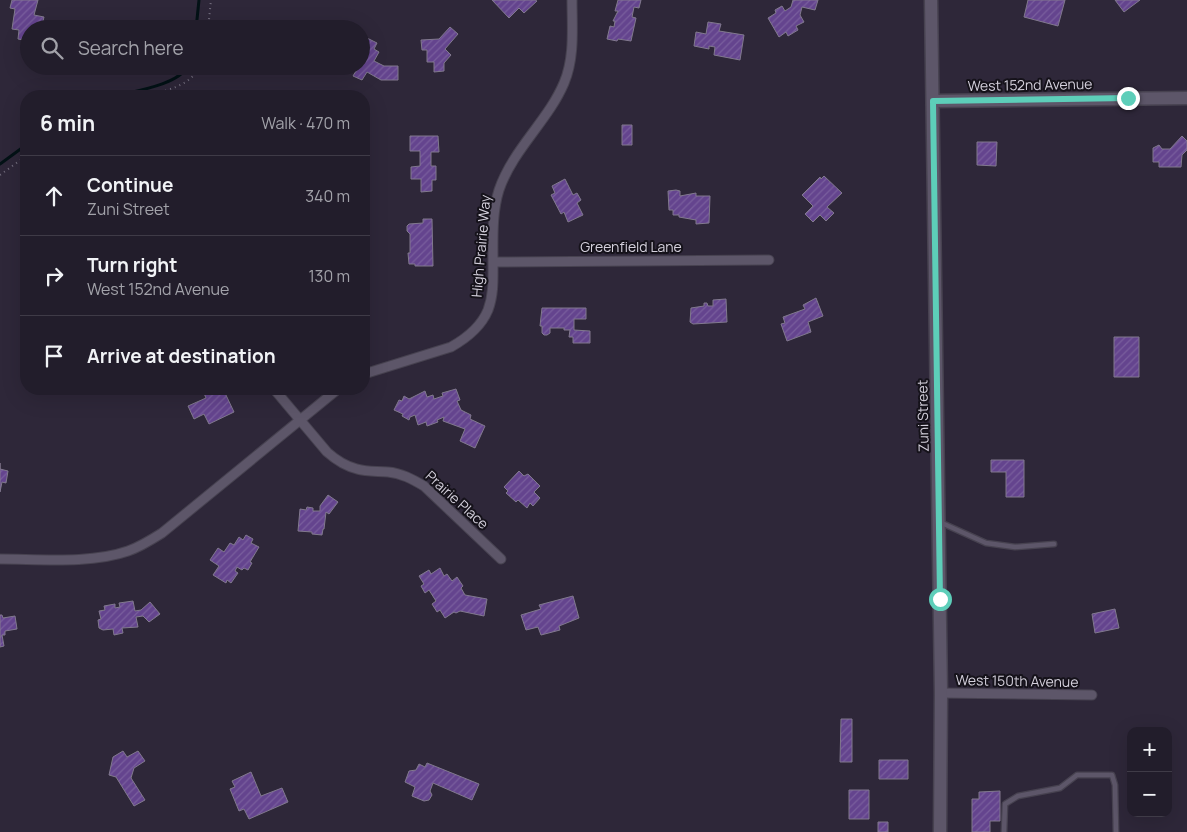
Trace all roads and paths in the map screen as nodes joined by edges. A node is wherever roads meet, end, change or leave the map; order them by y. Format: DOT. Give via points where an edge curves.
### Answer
graph roads {
  1 [pos="211,0"];
  2 [pos="572,0"];
  3 [pos="931,0"];
  4 [pos="209,20"];
  5 [pos="195,75"];
  6 [pos="166,90"];
  7 [pos="1187,98"];
  8 [pos="933,101"];
  9 [pos="20,160"];
  10 [pos="0,175"];
  11 [pos="769,260"];
  12 [pos="493,262"];
  13 [pos="370,372"];
  14 [pos="279,395"];
  15 [pos="330,395"];
  16 [pos="299,420"];
  17 [pos="939,524"];
  18 [pos="1054,544"];
  19 [pos="501,558"];
  20 [pos="0,560"];
  21 [pos="941,693"];
  22 [pos="1092,696"];
  23 [pos="940,832"];
  24 [pos="1004,832"];
  25 [pos="1116,832"];
  1 -- 4 [label="path"];
  2 -- 12 [label="street, High Prairie Way" via="572,47 565,82 505,174 495,206"];
  3 -- 8 [label="street, Zuni Street"];
  5 -- 6 [label="path" via="183,85"];
  7 -- 8 [label="street, West 152nd Avenue"];
  8 -- 17 [label="street, Zuni Street"];
  9 -- 10 [label="path"];
  11 -- 12 [label="street, Greenfield Lane"];
  12 -- 13 [label="street, High Prairie Way" via="492,298 473,332 451,347"];
  14 -- 16 [label="street, Prairie Place"];
  15 -- 16 [label="street"];
  16 -- 19 [label="street, Prairie Place" via="327,452 345,465 400,474 424,486"];
  16 -- 20 [label="street" via="162,533 129,551 97,558"];
  17 -- 18 [label="lane" via="986,543 1015,547"];
  17 -- 21 [label="street, Zuni Street"];
  21 -- 22 [label="street, West 150th Avenue"];
  21 -- 23 [label="street, Zuni Street"];
  24 -- 25 [label="lane" via="1005,804 1018,796 1060,788 1077,775 1112,775"];
}
